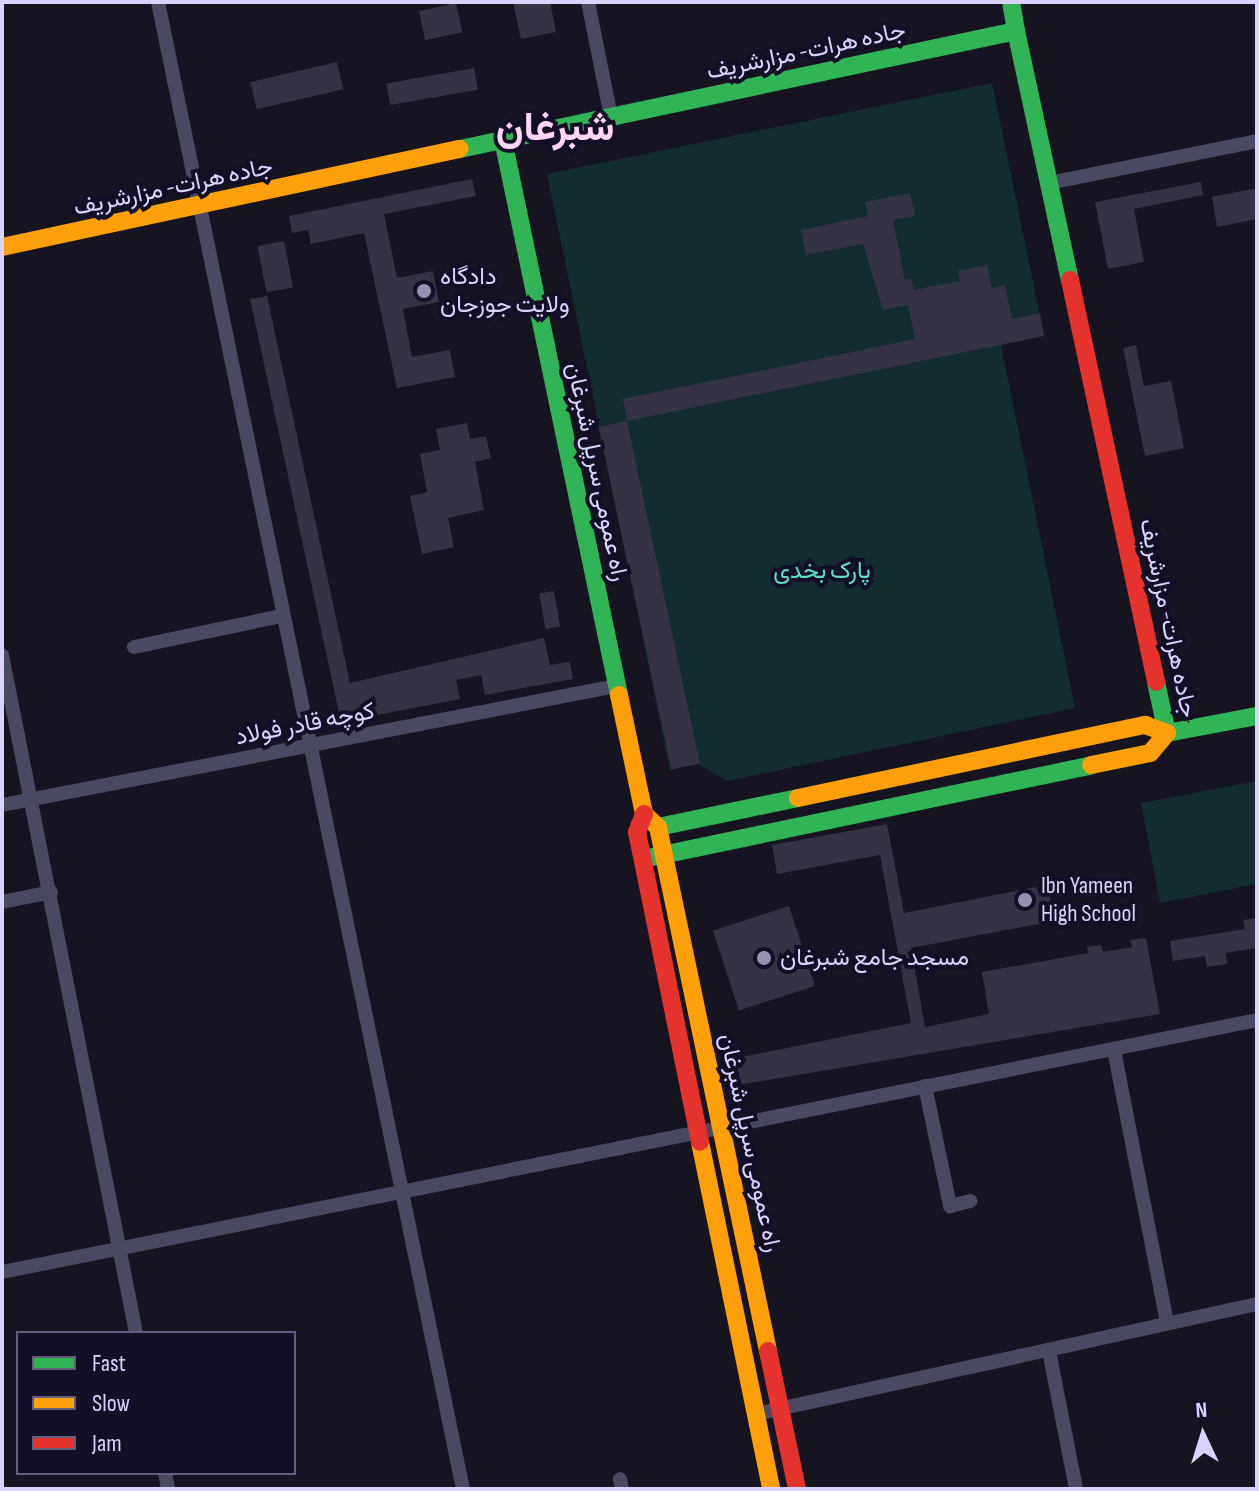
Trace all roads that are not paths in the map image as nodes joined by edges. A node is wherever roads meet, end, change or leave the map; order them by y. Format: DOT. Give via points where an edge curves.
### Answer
graph roads {
  1 [pos="158,2"];
  2 [pos="588,2"];
  3 [pos="1011,2"];
  4 [pos="1016,31"];
  5 [pos="611,117"];
  6 [pos="503,140"];
  7 [pos="1257,141"];
  8 [pos="1049,183"];
  9 [pos="200,206"];
  10 [pos="2,247"];
  11 [pos="281,616"];
  12 [pos="134,647"];
  13 [pos="2,655"];
  14 [pos="616,686"];
  15 [pos="1257,716"];
  16 [pos="1167,733"];
  17 [pos="308,745"];
  18 [pos="34,799"];
  19 [pos="2,805"];
  20 [pos="651,821"];
  21 [pos="664,855"];
  22 [pos="643,859"];
  23 [pos="51,892"];
  24 [pos="2,902"];
  25 [pos="1257,1020"];
  26 [pos="1114,1050"];
  27 [pos="925,1086"];
  28 [pos="722,1127"];
  29 [pos="698,1132"];
  30 [pos="402,1189"];
  31 [pos="970,1201"];
  32 [pos="118,1249"];
  33 [pos="2,1272"];
  34 [pos="1257,1304"];
  35 [pos="1167,1323"];
  36 [pos="136,1331"];
  37 [pos="1049,1351"];
  38 [pos="781,1409"];
  39 [pos="756,1414"];
  40 [pos="463,1489"];
  41 [pos="771,1489"];
  42 [pos="797,1489"];
  43 [pos="1076,1489"];
  1 -- 9 [label="street"];
  2 -- 5 [label="street"];
  3 -- 4 [label="main road"];
  4 -- 5 [label="main road, جاده هرات- مزارشریف"];
  4 -- 8 [label="main road, جاده هرات- مزارشریف"];
  5 -- 6 [label="main road, جاده هرات- مزارشریف"];
  6 -- 9 [label="main road, جاده هرات- مزارشریف"];
  6 -- 14 [label="main road, راه عمومی سرپل شبرغان"];
  7 -- 8 [label="street"];
  8 -- 16 [label="main road, جاده هرات- مزارشریف"];
  9 -- 10 [label="main road, جاده هرات- مزارشریف"];
  9 -- 11 [label="street"];
  11 -- 12 [label="street"];
  11 -- 17 [label="street"];
  13 -- 18 [label="street"];
  14 -- 17 [label="street, کوچه قادر فولاد"];
  14 -- 20 [label="main road, راه عمومی سرپل شبرغان"];
  15 -- 16 [label="main road, جاده هرات- مزارشریف"];
  16 -- 20 [label="main road" via="1145,725"];
  16 -- 21 [label="main road" via="1150,753"];
  17 -- 18 [label="street, کوچه قادر فولاد"];
  17 -- 30 [label="street"];
  18 -- 19 [label="street, کوچه قادر فولاد"];
  18 -- 23 [label="street"];
  20 -- 21 [label="main road, راه عمومی سرپل شبرغان"];
  20 -- 22 [label="main road, راه عمومی سرپل شبرغان" via="637,832"];
  21 -- 22 [label="main road"];
  21 -- 28 [label="main road, راه عمومی سرپل شبرغان"];
  22 -- 29 [label="main road, راه عمومی سرپل شبرغان"];
  23 -- 24 [label="street"];
  23 -- 32 [label="street"];
  25 -- 26 [label="street"];
  26 -- 27 [label="street"];
  26 -- 35 [label="street"];
  27 -- 28 [label="street"];
  27 -- 31 [label="street" via="950,1206"];
  28 -- 29 [label="street"];
  28 -- 38 [label="main road, راه عمومی سرپل شبرغان"];
  29 -- 30 [label="street"];
  29 -- 39 [label="main road, راه عمومی سرپل شبرغان"];
  30 -- 32 [label="street"];
  30 -- 40 [label="street"];
  32 -- 33 [label="street"];
  32 -- 36 [label="street"];
  34 -- 35 [label="street"];
  35 -- 37 [label="street"];
  37 -- 38 [label="street"];
  37 -- 43 [label="street"];
  38 -- 39 [label="street"];
  38 -- 42 [label="main road, راه عمومی سرپل شبرغان"];
  39 -- 41 [label="main road, راه عمومی سرپل شبرغان"];
}
